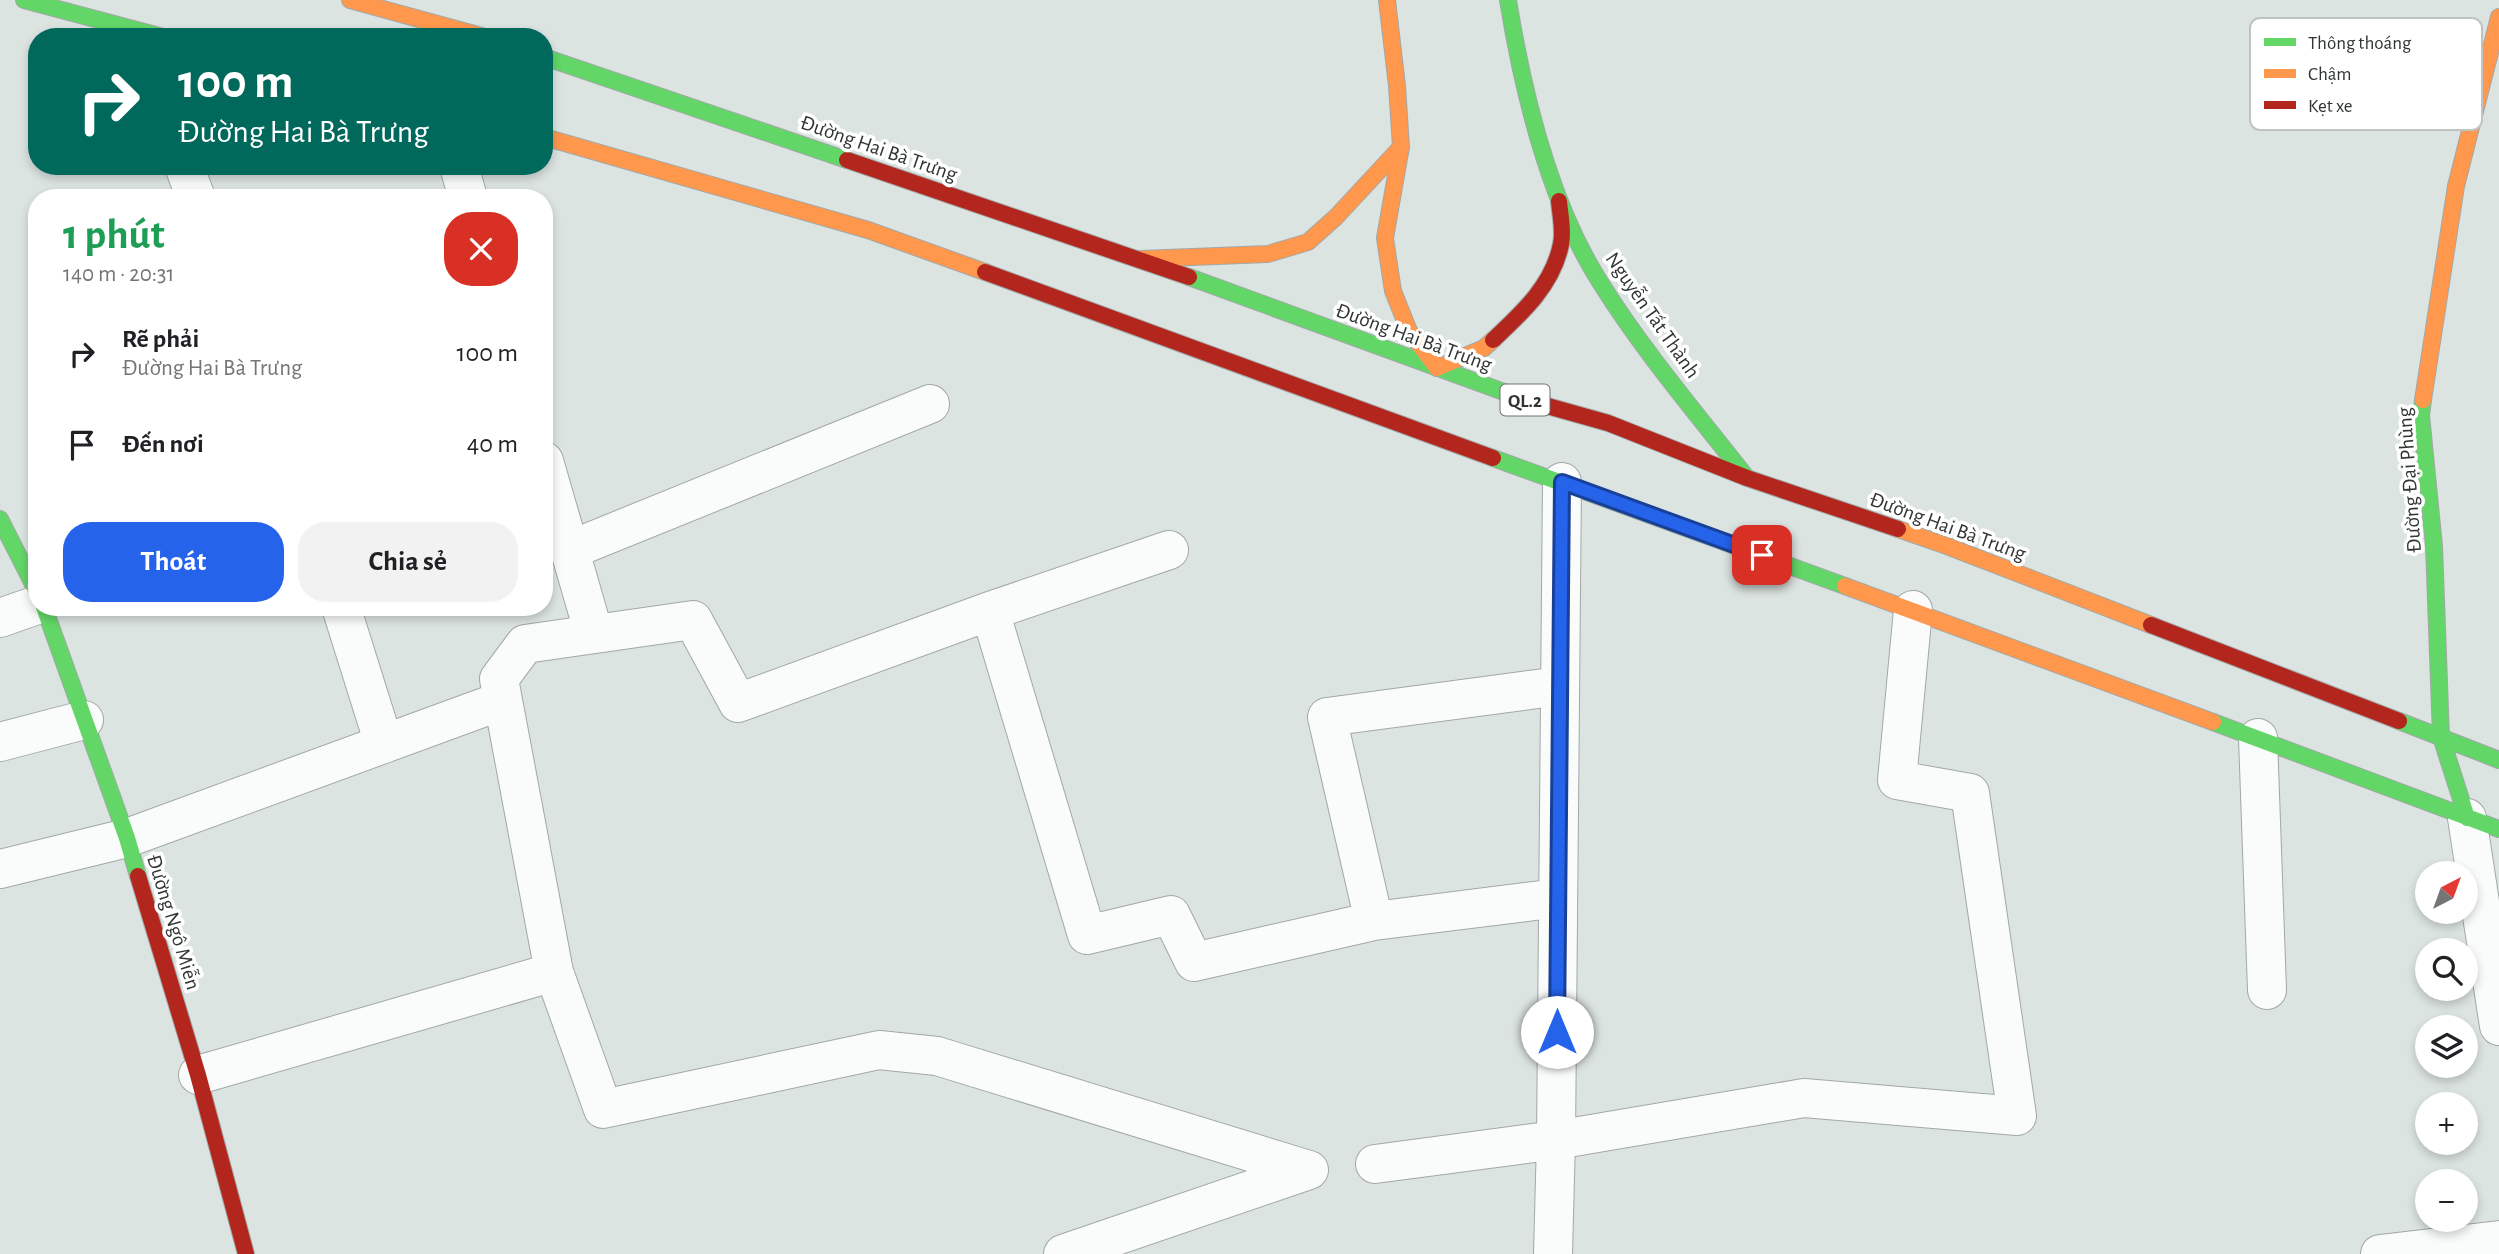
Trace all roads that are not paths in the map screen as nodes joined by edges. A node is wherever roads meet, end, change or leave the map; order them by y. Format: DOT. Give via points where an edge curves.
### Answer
graph roads {
  1 [pos="24,0"];
  2 [pos="351,0"];
  3 [pos="1387,0"];
  4 [pos="1508,0"];
  5 [pos="2499,17"];
  6 [pos="120,28"];
  7 [pos="452,28"];
  8 [pos="553,60"];
  9 [pos="2482,84"];
  10 [pos="2470,130"];
  11 [pos="553,140"];
  12 [pos="1401,147"];
  13 [pos="1559,201"];
  14 [pos="1141,259"];
  15 [pos="1437,368"];
  16 [pos="930,404"];
  17 [pos="1747,478"];
  18 [pos="1562,482"];
  19 [pos="553,492"];
  20 [pos="0,519"];
  21 [pos="570,550"];
  22 [pos="1169,550"];
  23 [pos="28,574"];
  24 [pos="28,608"];
  25 [pos="1913,610"];
  26 [pos="990,611"];
  27 [pos="47,616"];
  28 [pos="344,616"];
  29 [pos="0,618"];
  30 [pos="594,634"];
  31 [pos="1560,686"];
  32 [pos="501,701"];
  33 [pos="84,720"];
  34 [pos="2441,737"];
  35 [pos="2258,738"];
  36 [pos="0,742"];
  37 [pos="384,744"];
  38 [pos="2499,760"];
  39 [pos="2483,824"];
  40 [pos="127,838"];
  41 [pos="0,869"];
  42 [pos="1558,898"];
  43 [pos="1374,921"];
  44 [pos="554,972"];
  45 [pos="2267,989"];
  46 [pos="2499,1026"];
  47 [pos="198,1075"];
  48 [pos="1556,1140"];
  49 [pos="1375,1164"];
  50 [pos="2499,1240"];
  51 [pos="246,1254"];
  52 [pos="1063,1254"];
  53 [pos="1553,1254"];
  54 [pos="2380,1254"];
  1 -- 6 [label="main road"];
  2 -- 7 [label="main road"];
  3 -- 12 [label="main road"];
  4 -- 13 [label="main road, Nguyễn Tất Thành" via="1535,125"];
  5 -- 9 [label="main road, Đường Đại Phùng"];
  8 -- 14 [label="main road, Đường Hai Bà Trưng / QL.2"];
  10 -- 34 [label="main road, Đường Đại Phùng" via="2456,186 2421,415 2434,546"];
  11 -- 18 [label="main road" via="868,230"];
  12 -- 14 [label="main road" via="1308,242 1268,254"];
  12 -- 15 [label="main road" via="1385,237 1393,291 1409,331"];
  13 -- 15 [label="main road" via="1562,243 1549,279 1525,310 1483,348"];
  13 -- 17 [label="main road, Nguyễn Tất Thành" via="1599,281"];
  14 -- 15 [label="main road, Đường Hai Bà Trưng / QL.2"];
  15 -- 17 [label="main road, Đường Hai Bà Trưng / QL.2" via="1509,395 1608,423"];
  16 -- 21 [label="street"];
  17 -- 34 [label="main road, Đường Hai Bà Trưng / QL.2" via="1947,546"];
  18 -- 25 [label="main road"];
  18 -- 31 [label="street"];
  19 -- 21 [label="street"];
  20 -- 23 [label="main road"];
  21 -- 30 [label="street"];
  22 -- 26 [label="street"];
  24 -- 29 [label="street"];
  25 -- 35 [label="main road"];
  25 -- 48 [label="street" via="1897,780 1970,793 2017,1116 1804,1098"];
  26 -- 30 [label="street" via="738,703 693,620"];
  26 -- 43 [label="street" via="1087,935 1171,915 1194,962"];
  27 -- 33 [label="main road, Đường Ngô Miễn"];
  28 -- 37 [label="street"];
  30 -- 32 [label="street" via="525,643 499,679"];
  31 -- 42 [label="street"];
  31 -- 43 [label="street" via="1327,717"];
  32 -- 37 [label="street"];
  32 -- 44 [label="street"];
  33 -- 36 [label="street"];
  33 -- 40 [label="main road, Đường Ngô Miễn"];
  34 -- 38 [label="main road, Đường Hai Bà Trưng / QL.2"];
  34 -- 39 [label="main road, Đường Đại Phùng"];
  35 -- 39 [label="main road"];
  35 -- 45 [label="street"];
  37 -- 40 [label="street"];
  39 -- 46 [label="street"];
  40 -- 41 [label="street"];
  40 -- 47 [label="main road, Đường Ngô Miễn"];
  42 -- 43 [label="street"];
  42 -- 48 [label="street"];
  44 -- 47 [label="street"];
  44 -- 52 [label="street" via="603,1109 880,1050 937,1056 1310,1171"];
  47 -- 51 [label="main road, Đường Ngô Miễn"];
  48 -- 49 [label="street"];
  48 -- 53 [label="street"];
  50 -- 54 [label="street"];
}
